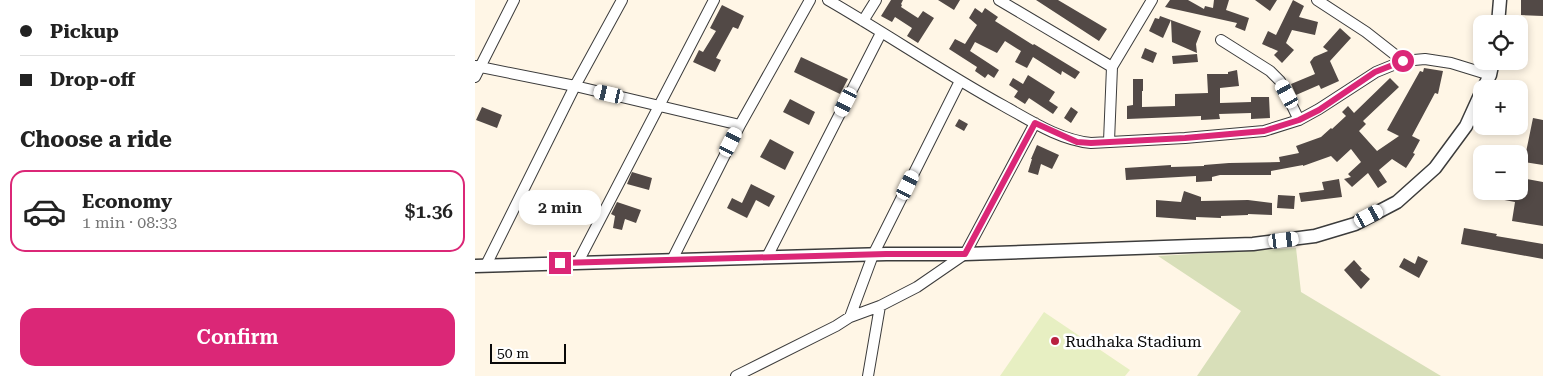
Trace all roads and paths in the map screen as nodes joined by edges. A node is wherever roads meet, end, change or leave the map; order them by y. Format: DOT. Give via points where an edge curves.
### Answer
graph roads {
  1 [pos="514,0"];
  2 [pos="622,0"];
  3 [pos="714,0"];
  4 [pos="810,0"];
  5 [pos="828,0"];
  6 [pos="876,0"];
  7 [pos="999,0"];
  8 [pos="1152,0"];
  9 [pos="1317,0"];
  10 [pos="1499,0"];
  11 [pos="1498,15"];
  12 [pos="863,21"];
  13 [pos="881,33"];
  14 [pos="1221,40"];
  15 [pos="1403,61"];
  16 [pos="478,66"];
  17 [pos="1112,67"];
  18 [pos="1491,70"];
  19 [pos="1490,76"];
  20 [pos="475,77"];
  21 [pos="1488,80"];
  22 [pos="960,81"];
  23 [pos="575,86"];
  24 [pos="659,106"];
  25 [pos="1473,111"];
  26 [pos="1299,120"];
  27 [pos="1035,123"];
  28 [pos="739,125"];
  29 [pos="1109,142"];
  30 [pos="873,254"];
  31 [pos="965,254"];
  32 [pos="767,257"];
  33 [pos="672,260"];
  34 [pos="579,262"];
  35 [pos="481,266"];
  36 [pos="880,306"];
  37 [pos="850,317"];
  38 [pos="736,376"];
  39 [pos="868,376"];
  1 -- 16 [label="street"];
  2 -- 23 [label="street"];
  3 -- 24 [label="street"];
  4 -- 28 [label="street"];
  5 -- 12 [label="street"];
  6 -- 12 [label="street"];
  7 -- 17 [label="street"];
  8 -- 17 [label="street"];
  9 -- 15 [label="street"];
  10 -- 11 [label="street"];
  12 -- 13 [label="street"];
  13 -- 22 [label="street"];
  13 -- 32 [label="street"];
  14 -- 26 [label="street" via="1270,70 1280,81"];
  15 -- 19 [label="street" via="1425,59 1451,63"];
  15 -- 26 [label="street" via="1375,72"];
  16 -- 20 [label="street"];
  16 -- 23 [label="street"];
  17 -- 29 [label="street"];
  18 -- 19 [label="street"];
  19 -- 21 [label="street"];
  22 -- 27 [label="street"];
  22 -- 30 [label="street"];
  23 -- 24 [label="street"];
  23 -- 35 [label="street"];
  24 -- 28 [label="street"];
  24 -- 34 [label="street"];
  25 -- 31 [label="street" via="1466,126 1435,168 1397,202 1355,224 1315,236 1253,244"];
  26 -- 29 [label="street" via="1264,131"];
  27 -- 29 [label="street" via="1077,142"];
  27 -- 31 [label="street"];
  28 -- 33 [label="street"];
  30 -- 31 [label="street"];
  30 -- 32 [label="street"];
  30 -- 37 [label="street"];
  31 -- 36 [label="street" via="917,287"];
  32 -- 33 [label="street"];
  33 -- 34 [label="street"];
  34 -- 35 [label="street"];
  36 -- 37 [label="street"];
  36 -- 39 [label="street"];
  37 -- 38 [label="street"];
}
